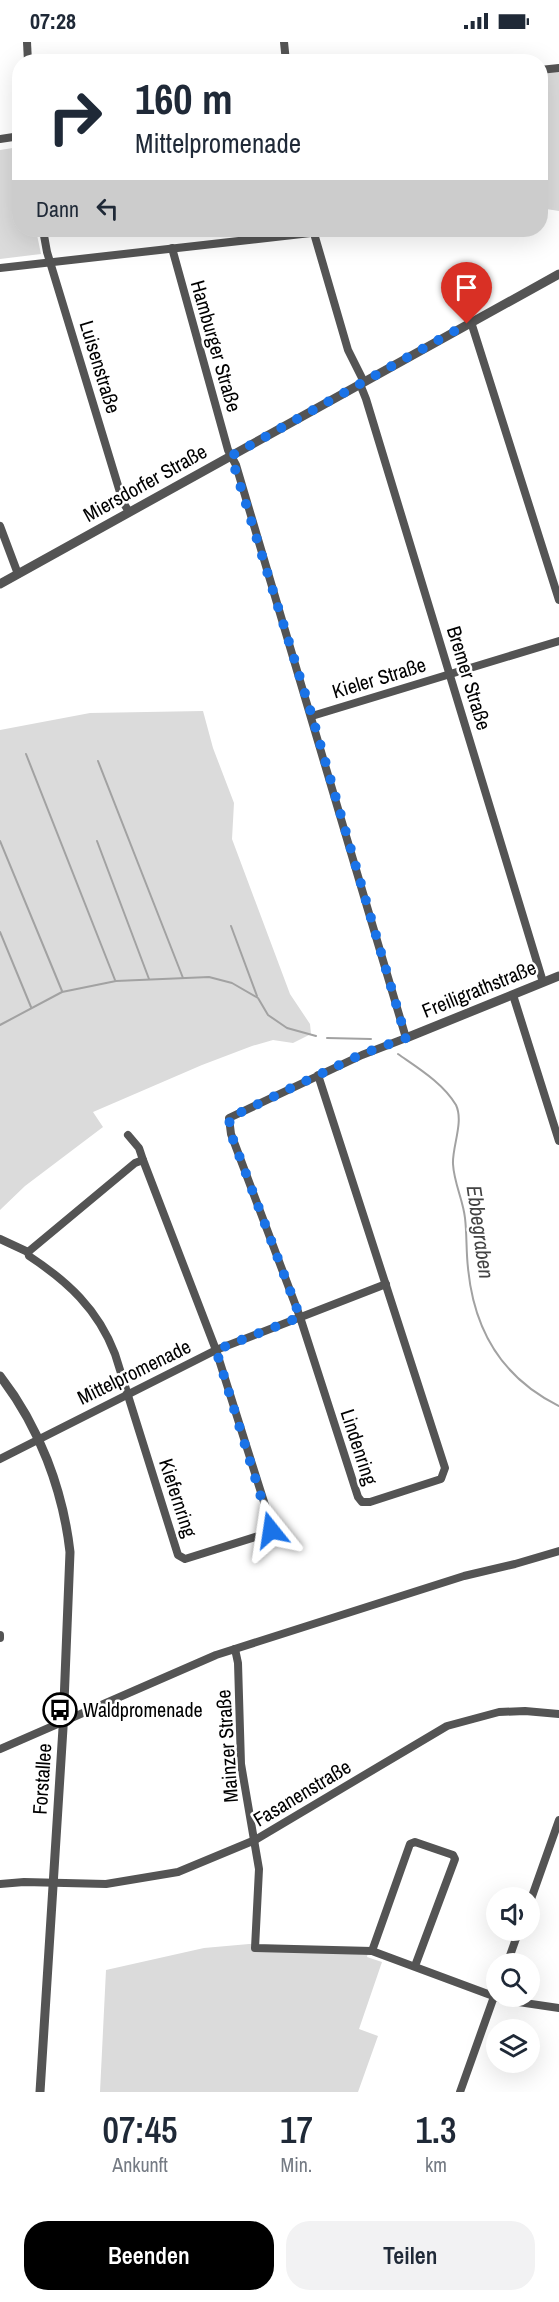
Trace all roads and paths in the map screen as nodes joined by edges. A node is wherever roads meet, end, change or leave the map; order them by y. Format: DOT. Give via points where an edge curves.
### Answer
graph roads {
  1 [pos="45,237"];
  2 [pos="263,237"];
  3 [pos="315,237"];
  4 [pos="172,248"];
  5 [pos="51,262"];
  6 [pos="0,268"];
  7 [pos="559,274"];
  8 [pos="471,322"];
  9 [pos="362,383"];
  10 [pos="231,456"];
  11 [pos="129,512"];
  12 [pos="0,526"];
  13 [pos="18,574"];
  14 [pos="0,584"];
  15 [pos="559,600"];
  16 [pos="559,641"];
  17 [pos="450,674"];
  18 [pos="312,716"];
  19 [pos="559,976"];
  20 [pos="543,982"];
  21 [pos="513,995"];
  22 [pos="406,1038"];
  23 [pos="380,1048"];
  24 [pos="318,1076"];
  25 [pos="128,1135"];
  26 [pos="559,1141"];
  27 [pos="143,1160"];
  28 [pos="0,1239"];
  29 [pos="28,1252"];
  30 [pos="386,1284"];
  31 [pos="300,1317"];
  32 [pos="216,1350"];
  33 [pos="0,1376"];
  34 [pos="127,1393"];
  35 [pos="37,1439"];
  36 [pos="0,1459"];
  37 [pos="559,1551"];
  38 [pos="235,1649"];
  39 [pos="559,1714"];
  40 [pos="63,1720"];
  41 [pos="0,1749"];
  42 [pos="559,1820"];
  43 [pos="255,1840"];
  44 [pos="0,1884"];
  45 [pos="53,1884"];
  46 [pos="535,1887"];
  47 [pos="372,1951"];
  48 [pos="415,1966"];
  49 [pos="486,1991"];
  50 [pos="540,2006"];
  51 [pos="490,2007"];
  52 [pos="559,2008"];
  53 [pos="40,2092"];
  54 [pos="460,2092"];
  1 -- 5 [label="street, Luisenstraße"];
  2 -- 4 [label="street"];
  3 -- 9 [label="street, Bremer Straße" via="348,350"];
  4 -- 5 [label="street"];
  4 -- 10 [label="street, Hamburger Straße"];
  5 -- 6 [label="street"];
  5 -- 11 [label="street, Luisenstraße"];
  7 -- 8 [label="street, Miersdorfer Straße"];
  8 -- 9 [label="street, Miersdorfer Straße"];
  8 -- 15 [label="street"];
  9 -- 10 [label="street, Miersdorfer Straße"];
  9 -- 17 [label="street, Bremer Straße"];
  10 -- 11 [label="street, Miersdorfer Straße"];
  10 -- 18 [label="street, Hamburger Straße"];
  11 -- 13 [label="street, Miersdorfer Straße"];
  12 -- 13 [label="street"];
  13 -- 14 [label="street, Miersdorfer Straße"];
  16 -- 17 [label="street, Kieler Straße"];
  17 -- 18 [label="street, Kieler Straße"];
  17 -- 20 [label="street, Bremer Straße"];
  18 -- 22 [label="street, Hamburger Straße"];
  19 -- 20 [label="street, Freiligrathstraße"];
  20 -- 21 [label="street, Freiligrathstraße"];
  21 -- 22 [label="street, Freiligrathstraße"];
  21 -- 26 [label="street"];
  22 -- 23 [label="street, Freiligrathstraße"];
  23 -- 24 [label="street, Lindenring"];
  24 -- 30 [label="street, Lindenring"];
  24 -- 31 [label="street, Lindenring" via="229,1118 231,1134"];
  25 -- 27 [label="street, Kiefernring"];
  27 -- 29 [label="street" via="96,1193"];
  27 -- 32 [label="street, Kiefernring"];
  28 -- 29 [label="street, Kiefernring"];
  29 -- 34 [label="street, Kiefernring" via="64,1280 92,1311 112,1346"];
  30 -- 31 [label="street, Mittelpromenade"];
  30 -- 31 [label="street, Lindenring" via="445,1468 441,1479 362,1502"];
  31 -- 32 [label="street, Mittelpromenade"];
  32 -- 34 [label="street, Mittelpromenade"];
  32 -- 34 [label="street, Kiefernring" via="271,1524 268,1533 185,1559 178,1556"];
  33 -- 35 [label="street, Forstallee"];
  34 -- 35 [label="street, Mittelpromenade"];
  35 -- 36 [label="street, Mittelpromenade"];
  35 -- 40 [label="street, Forstallee" via="58,1492 70,1552"];
  37 -- 38 [label="street" via="464,1575"];
  38 -- 40 [label="street"];
  38 -- 43 [label="street, Mainzer Straße" via="241,1764"];
  39 -- 43 [label="street, Fasanenstraße" via="499,1712 447,1726"];
  40 -- 41 [label="street"];
  40 -- 45 [label="street, Forstallee"];
  42 -- 46 [label="street"];
  43 -- 45 [label="street, Fasanenstraße" via="193,1868 155,1877 106,1884"];
  43 -- 47 [label="street, Mainzer Straße" via="259,1888 255,1948"];
  44 -- 45 [label="street, Fasanenstraße"];
  45 -- 53 [label="street, Forstallee"];
  47 -- 48 [label="street"];
  47 -- 48 [label="street" via="410,1844 453,1855 455,1859"];
  48 -- 49 [label="street"];
  50 -- 52 [label="street"];
  51 -- 54 [label="street"];
}
